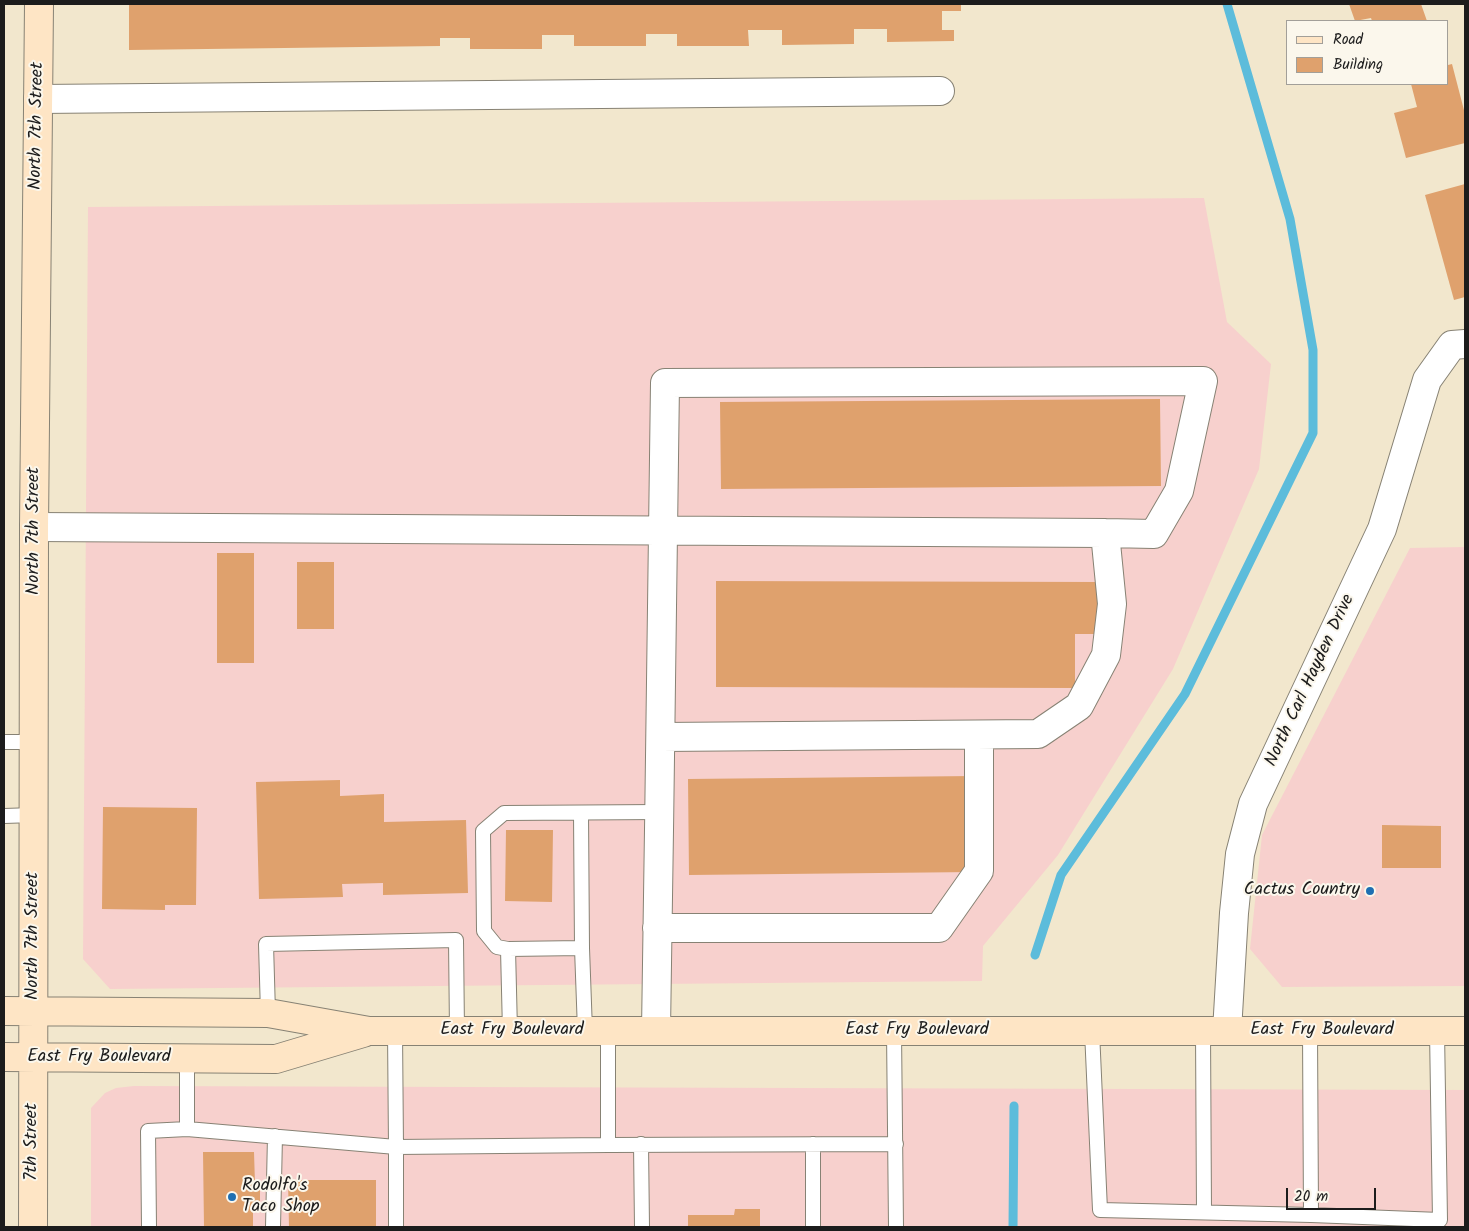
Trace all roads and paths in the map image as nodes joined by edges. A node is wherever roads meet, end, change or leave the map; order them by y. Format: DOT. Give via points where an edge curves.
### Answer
graph roads {
  1 [pos="39,4"];
  2 [pos="940,91"];
  3 [pos="38,99"];
  4 [pos="1459,345"];
  5 [pos="34,527"];
  6 [pos="664,531"];
  7 [pos="1105,533"];
  8 [pos="980,735"];
  9 [pos="661,737"];
  10 [pos="4,742"];
  11 [pos="34,742"];
  12 [pos="660,812"];
  13 [pos="581,813"];
  14 [pos="34,815"];
  15 [pos="4,816"];
  16 [pos="657,928"];
  17 [pos="508,948"];
  18 [pos="582,948"];
  19 [pos="4,1011"];
  20 [pos="34,1011"];
  21 [pos="268,1013"];
  22 [pos="382,1031"];
  23 [pos="457,1031"];
  24 [pos="510,1031"];
  25 [pos="596,1032"];
  26 [pos="656,1032"];
  27 [pos="894,1032"];
  28 [pos="1092,1032"];
  29 [pos="1215,1032"];
  30 [pos="1310,1032"];
  31 [pos="1437,1032"];
  32 [pos="1465,1032"];
  33 [pos="4,1057"];
  34 [pos="33,1057"];
  35 [pos="187,1058"];
  36 [pos="187,1129"];
  37 [pos="275,1136"];
  38 [pos="641,1144"];
  39 [pos="813,1144"];
  40 [pos="896,1144"];
  41 [pos="608,1145"];
  42 [pos="396,1147"];
  43 [pos="1204,1212"];
  44 [pos="1311,1215"];
  45 [pos="33,1227"];
  46 [pos="149,1227"];
  47 [pos="274,1227"];
  48 [pos="396,1227"];
  49 [pos="642,1227"];
  50 [pos="813,1227"];
  51 [pos="896,1227"];
  1 -- 3 [label="main road, North 7th Street"];
  2 -- 3 [label="street"];
  3 -- 5 [label="main road, North 7th Street"];
  4 -- 29 [label="street, North Carl Hayden Drive" via="1427,380 1382,529 1253,804 1240,854"];
  5 -- 6 [label="street"];
  5 -- 11 [label="main road, North 7th Street"];
  6 -- 7 [label="street"];
  6 -- 7 [label="street" via="665,383 1203,381 1179,491 1154,534"];
  6 -- 9 [label="street"];
  7 -- 8 [label="street" via="1112,604 1106,655 1079,706 1038,734"];
  8 -- 9 [label="street"];
  8 -- 16 [label="street" via="979,872 939,928"];
  9 -- 12 [label="street"];
  10 -- 11 [label="lane"];
  11 -- 14 [label="main road, North 7th Street"];
  12 -- 13 [label="lane"];
  12 -- 16 [label="street"];
  13 -- 17 [label="lane" via="504,813 482,831 484,931 497,947"];
  13 -- 18 [label="lane"];
  14 -- 15 [label="lane"];
  14 -- 20 [label="main road, North 7th Street"];
  16 -- 26 [label="street"];
  17 -- 18 [label="lane"];
  17 -- 24 [label="lane"];
  18 -- 25 [label="lane"];
  19 -- 20 [label="main road, East Fry Boulevard"];
  20 -- 21 [label="main road, East Fry Boulevard"];
  20 -- 34 [label="main road, North 7th Street"];
  21 -- 22 [label="main road, East Fry Boulevard"];
  21 -- 23 [label="lane" via="266,944 456,940"];
  22 -- 23 [label="main road, East Fry Boulevard"];
  22 -- 35 [label="main road, East Fry Boulevard" via="276,1059"];
  22 -- 42 [label="lane"];
  23 -- 24 [label="main road, East Fry Boulevard"];
  24 -- 25 [label="main road, East Fry Boulevard"];
  25 -- 26 [label="main road, East Fry Boulevard"];
  25 -- 41 [label="lane"];
  26 -- 27 [label="main road, East Fry Boulevard"];
  27 -- 28 [label="main road, East Fry Boulevard"];
  27 -- 40 [label="lane"];
  28 -- 29 [label="main road, East Fry Boulevard"];
  28 -- 43 [label="lane" via="1100,1210"];
  29 -- 30 [label="main road, East Fry Boulevard"];
  29 -- 43 [label="lane"];
  30 -- 31 [label="main road, East Fry Boulevard"];
  30 -- 44 [label="lane"];
  31 -- 32 [label="main road, East Fry Boulevard"];
  31 -- 44 [label="lane" via="1440,1220"];
  33 -- 34 [label="main road, East Fry Boulevard"];
  34 -- 35 [label="main road, East Fry Boulevard"];
  34 -- 45 [label="main road, 7th Street"];
  35 -- 36 [label="lane"];
  36 -- 37 [label="lane"];
  36 -- 46 [label="lane" via="148,1131"];
  37 -- 42 [label="lane"];
  37 -- 47 [label="lane"];
  38 -- 39 [label="lane"];
  38 -- 41 [label="lane"];
  38 -- 49 [label="lane"];
  39 -- 40 [label="lane"];
  39 -- 50 [label="lane"];
  40 -- 51 [label="lane"];
  41 -- 42 [label="lane"];
  42 -- 48 [label="lane"];
  43 -- 44 [label="lane"];
}
